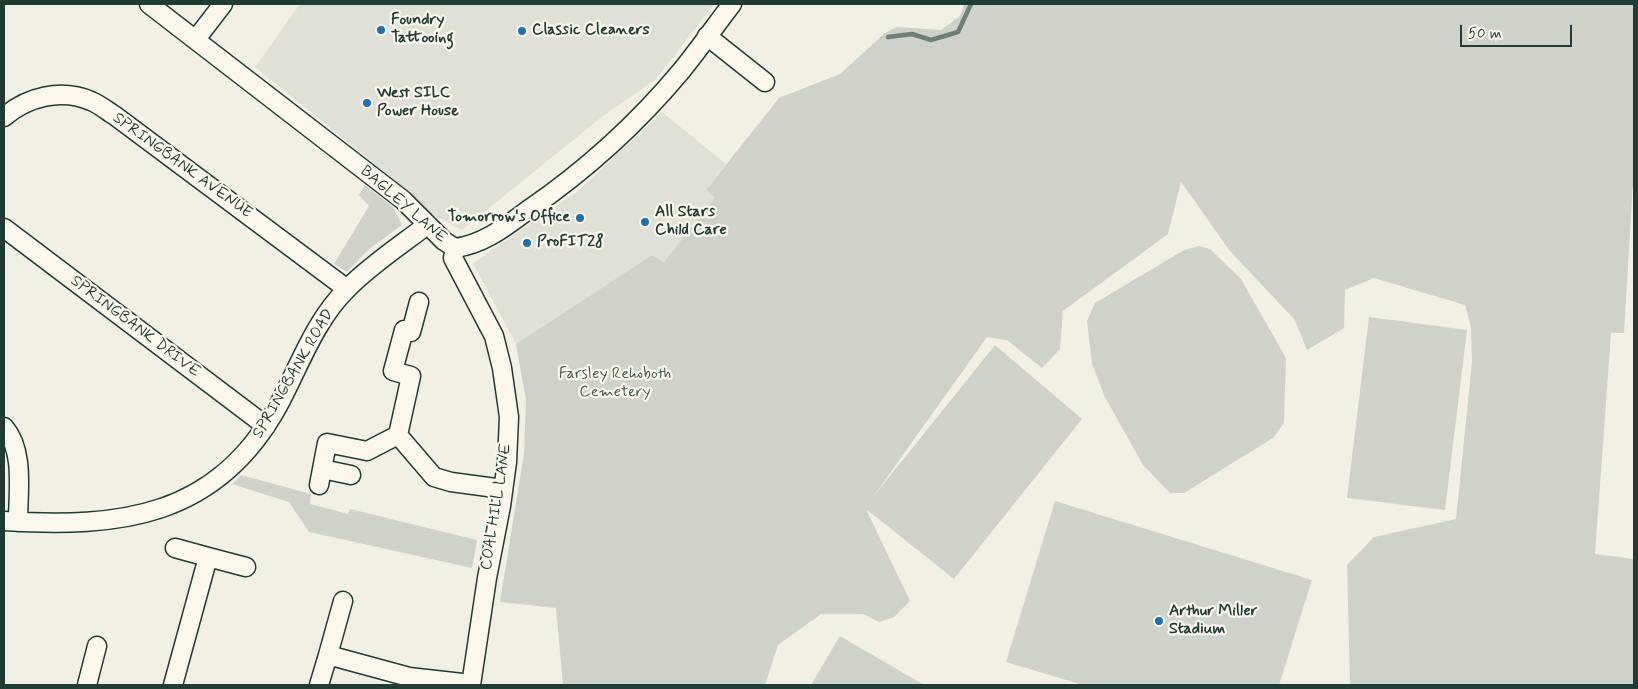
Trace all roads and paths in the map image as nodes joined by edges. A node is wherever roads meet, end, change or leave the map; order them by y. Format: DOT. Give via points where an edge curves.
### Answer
graph roads {
  1 [pos="149,4"];
  2 [pos="223,4"];
  3 [pos="732,4"];
  4 [pos="707,36"];
  5 [pos="196,39"];
  6 [pos="765,82"];
  7 [pos="4,117"];
  8 [pos="427,225"];
  9 [pos="4,228"];
  10 [pos="455,248"];
  11 [pos="347,289"];
  12 [pos="419,302"];
  13 [pos="266,426"];
  14 [pos="4,427"];
  15 [pos="398,435"];
  16 [pos="351,475"];
  17 [pos="503,489"];
  18 [pos="11,521"];
  19 [pos="175,548"];
  20 [pos="208,556"];
  21 [pos="246,567"];
  22 [pos="344,601"];
  23 [pos="97,646"];
  24 [pos="328,656"];
  25 [pos="87,685"];
  26 [pos="173,685"];
  27 [pos="319,685"];
  28 [pos="471,685"];
  1 -- 5 [label="street, BAGLEY LANE"];
  2 -- 5 [label="street"];
  3 -- 4 [label="street, BAGLEY LANE"];
  4 -- 6 [label="street"];
  4 -- 10 [label="street, BAGLEY LANE" via="641,116 593,161 493,235 469,246"];
  5 -- 8 [label="street, BAGLEY LANE" via="403,200"];
  7 -- 11 [label="street, SPRINGBANK AVENUE" via="35,98 61,94 91,101"];
  8 -- 10 [label="street, BAGLEY LANE"];
  8 -- 11 [label="street, SPRINGBANK ROAD"];
  9 -- 13 [label="street, SPRINGBANK DRIVE"];
  10 -- 17 [label="street, COAL HILL LANE" via="454,258 494,336 502,368 509,417"];
  11 -- 13 [label="street, SPRINGBANK ROAD" via="313,337"];
  12 -- 15 [label="street" via="411,332 404,330 393,371 411,376"];
  13 -- 18 [label="street, SPRINGBANK ROAD" via="223,474 191,496 156,512 88,522"];
  14 -- 18 [label="street" via="16,448"];
  15 -- 16 [label="street" via="367,451 327,443 320,477"];
  15 -- 17 [label="street" via="434,477"];
  17 -- 28 [label="street, COAL HILL LANE"];
  19 -- 20 [label="street"];
  20 -- 21 [label="street"];
  20 -- 26 [label="street"];
  22 -- 24 [label="street"];
  23 -- 25 [label="street"];
  24 -- 27 [label="street"];
  24 -- 28 [label="street" via="409,677"];
}
